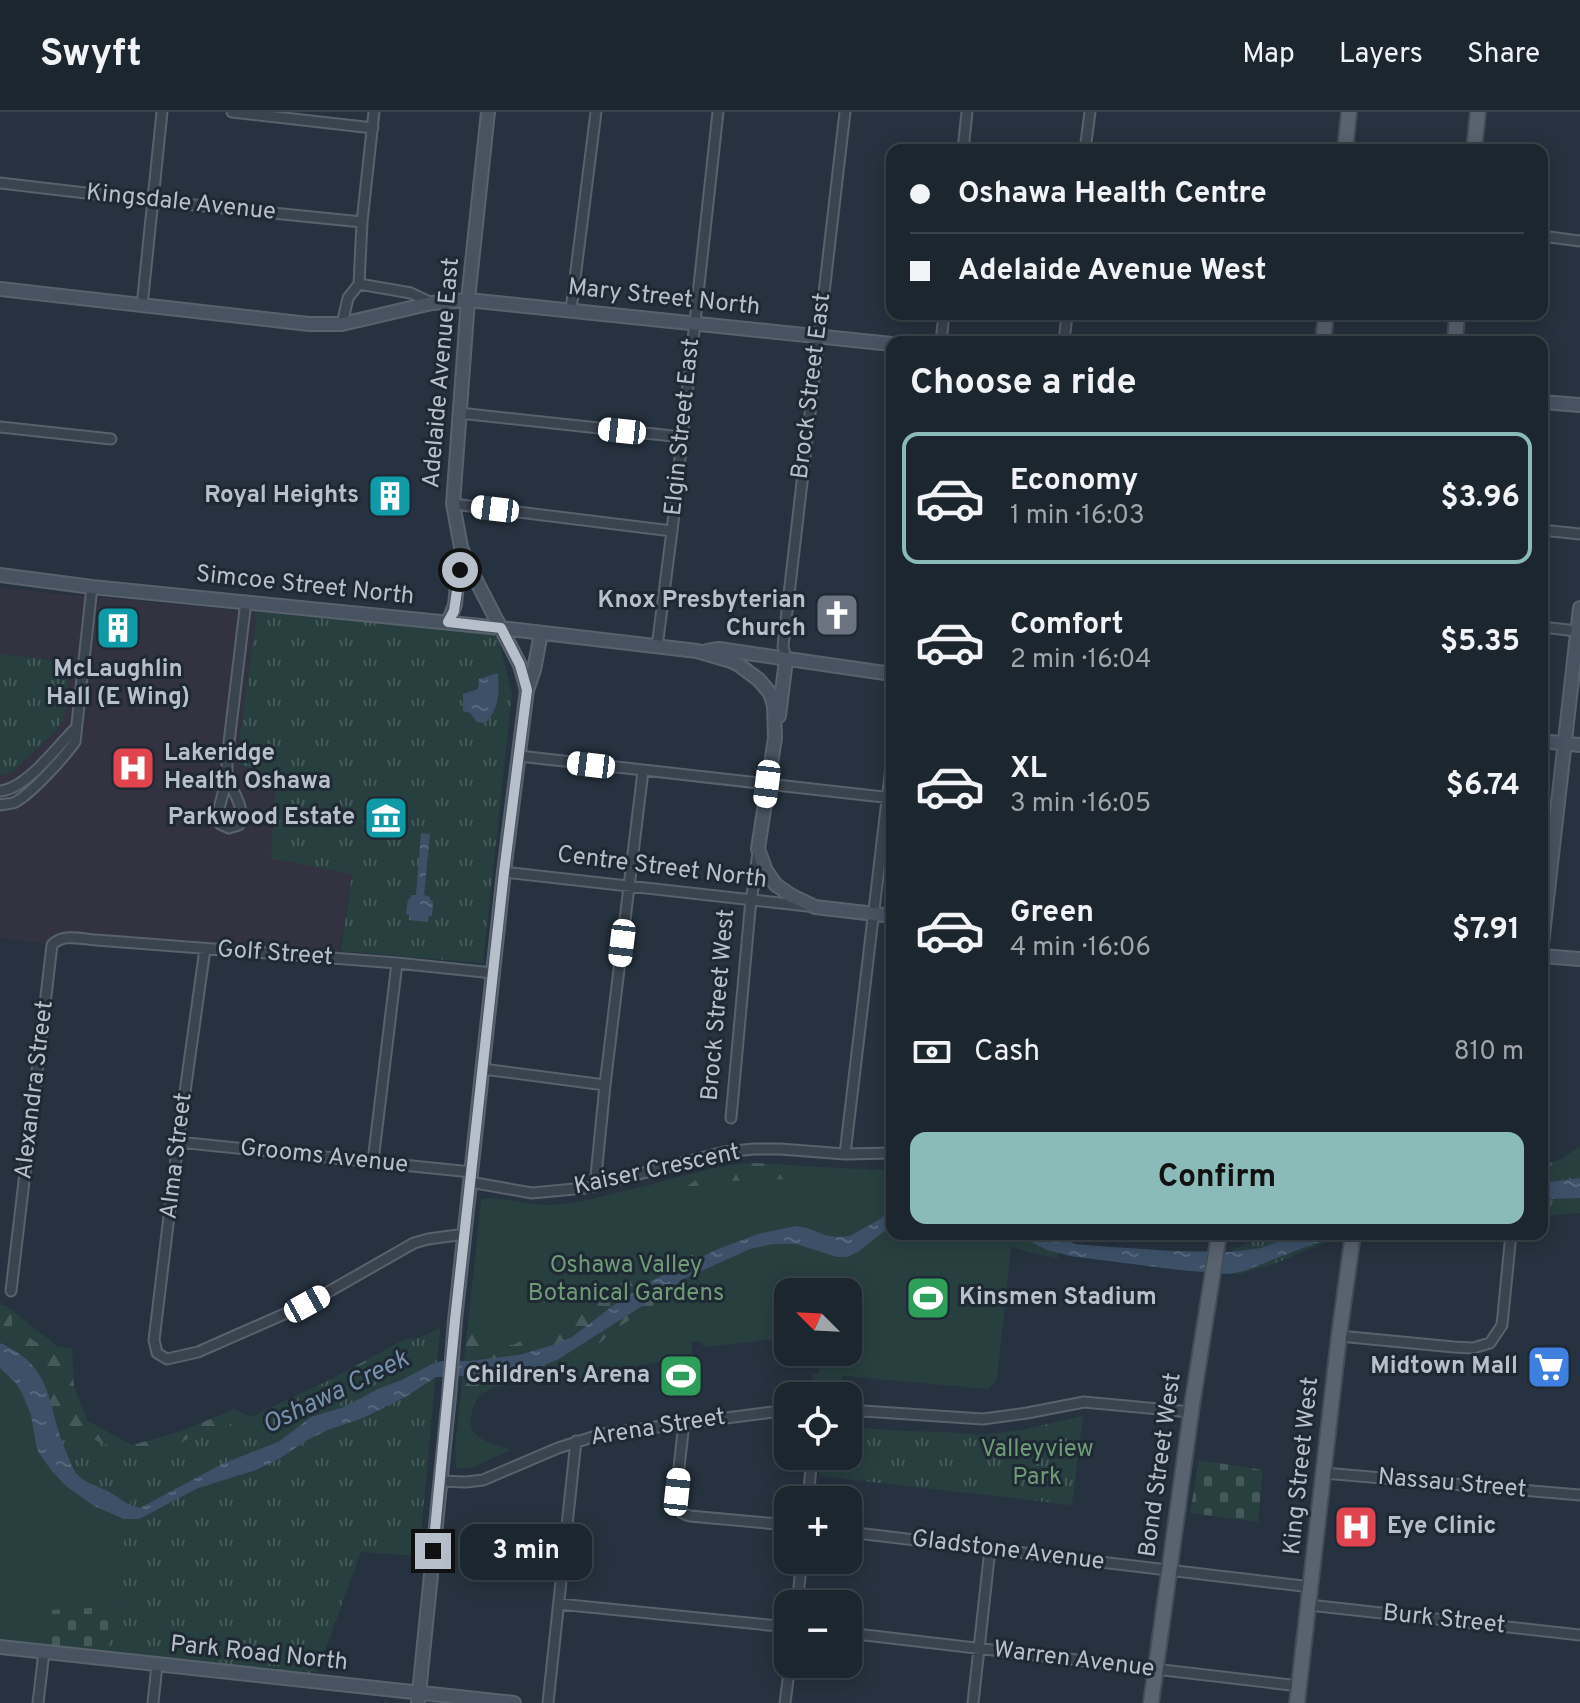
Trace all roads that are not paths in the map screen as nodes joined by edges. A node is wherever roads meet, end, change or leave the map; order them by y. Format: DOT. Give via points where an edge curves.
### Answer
graph roads {
  1 [pos="162,112"];
  2 [pos="232,112"];
  3 [pos="374,112"];
  4 [pos="488,112"];
  5 [pos="596,112"];
  6 [pos="718,112"];
  7 [pos="845,112"];
  8 [pos="967,112"];
  9 [pos="1090,112"];
  10 [pos="1349,112"];
  11 [pos="1478,112"];
  12 [pos="373,128"];
  13 [pos="964,144"];
  14 [pos="1086,144"];
  15 [pos="1346,144"];
  16 [pos="1475,144"];
  17 [pos="0,183"];
  18 [pos="154,201"];
  19 [pos="362,222"];
  20 [pos="1548,237"];
  21 [pos="1580,241"];
  22 [pos="359,284"];
  23 [pos="0,289"];
  24 [pos="468,300"];
  25 [pos="432,303"];
  26 [pos="142,306"];
  27 [pos="571,310"];
  28 [pos="342,324"];
  29 [pos="694,324"];
  30 [pos="818,336"];
  31 [pos="886,343"];
  32 [pos="1548,402"];
  33 [pos="1580,405"];
  34 [pos="459,413"];
  35 [pos="0,427"];
  36 [pos="682,437"];
  37 [pos="111,439"];
  38 [pos="453,504"];
  39 [pos="672,531"];
  40 [pos="1548,531"];
  41 [pos="1580,534"];
  42 [pos="461,547"];
  43 [pos="0,575"];
  44 [pos="92,587"];
  45 [pos="246,601"];
  46 [pos="1580,608"];
  47 [pos="448,622"];
  48 [pos="501,628"];
  49 [pos="1548,628"];
  50 [pos="1579,631"];
  51 [pos="541,633"];
  52 [pos="657,647"];
  53 [pos="700,651"];
  54 [pos="786,660"];
  55 [pos="886,673"];
  56 [pos="759,680"];
  57 [pos="527,690"];
  58 [pos="76,728"];
  59 [pos="775,738"];
  60 [pos="1548,742"];
  61 [pos="1564,743"];
  62 [pos="1580,745"];
  63 [pos="519,756"];
  64 [pos="643,771"];
  65 [pos="227,779"];
  66 [pos="767,784"];
  67 [pos="0,791"];
  68 [pos="886,798"];
  69 [pos="0,805"];
  70 [pos="886,829"];
  71 [pos="758,849"];
  72 [pos="504,872"];
  73 [pos="629,886"];
  74 [pos="1548,889"];
  75 [pos="751,901"];
  76 [pos="815,907"];
  77 [pos="875,914"];
  78 [pos="886,915"];
  79 [pos="57,939"];
  80 [pos="205,949"];
  81 [pos="1548,956"];
  82 [pos="1580,959"];
  83 [pos="397,963"];
  84 [pos="493,973"];
  85 [pos="483,1069"];
  86 [pos="605,1085"];
  87 [pos="731,1118"];
  88 [pos="178,1142"];
  89 [pos="886,1153"];
  90 [pos="845,1154"];
  91 [pos="373,1161"];
  92 [pos="470,1177"];
  93 [pos="595,1186"];
  94 [pos="465,1234"];
  95 [pos="1218,1240"];
  96 [pos="1353,1240"];
  97 [pos="1511,1240"];
  98 [pos="11,1291"];
  99 [pos="1339,1336"];
  100 [pos="862,1411"];
  101 [pos="774,1412"];
  102 [pos="1191,1412"];
  103 [pos="684,1423"];
  104 [pos="576,1441"];
  105 [pos="1324,1473"];
  106 [pos="440,1481"];
  107 [pos="1580,1495"];
  108 [pos="774,1524"];
  109 [pos="862,1534"];
  110 [pos="990,1549"];
  111 [pos="1168,1570"];
  112 [pos="1311,1587"];
  113 [pos="559,1604"];
  114 [pos="1309,1605"];
  115 [pos="774,1626"];
  116 [pos="862,1635"];
  117 [pos="1580,1635"];
  118 [pos="0,1647"];
  119 [pos="979,1649"];
  120 [pos="44,1652"];
  121 [pos="157,1665"];
  122 [pos="1155,1669"];
  123 [pos="788,1678"];
  124 [pos="1299,1686"];
  125 [pos="418,1698"];
  126 [pos="38,1703"];
  127 [pos="153,1703"];
  128 [pos="514,1703"];
  129 [pos="548,1703"];
  130 [pos="785,1703"];
  131 [pos="973,1703"];
  132 [pos="1151,1703"];
  133 [pos="1297,1703"];
  1 -- 18 [label="street"];
  2 -- 12 [label="street"];
  3 -- 12 [label="street"];
  4 -- 24 [label="main road, Adelaide Avenue East"];
  5 -- 27 [label="street"];
  6 -- 29 [label="street, Elgin Street East"];
  7 -- 30 [label="street, Brock Street East"];
  8 -- 13 [label="street"];
  9 -- 14 [label="street"];
  10 -- 15 [label="main road"];
  11 -- 16 [label="main road"];
  12 -- 19 [label="street"];
  17 -- 18 [label="street, Kingsdale Avenue"];
  18 -- 19 [label="street, Kingsdale Avenue"];
  18 -- 26 [label="street"];
  19 -- 22 [label="street"];
  20 -- 21 [label="street"];
  22 -- 25 [label="street, Mary Street North" via="411,293"];
  22 -- 28 [label="street" via="348,298"];
  23 -- 26 [label="main road, Mary Street North"];
  24 -- 25 [label="main road, Mary Street North"];
  24 -- 27 [label="main road, Mary Street North"];
  24 -- 34 [label="main road, Adelaide Avenue East"];
  25 -- 28 [label="main road, Mary Street North"];
  26 -- 28 [label="main road, Mary Street North"];
  27 -- 29 [label="main road, Mary Street North"];
  29 -- 30 [label="main road, Mary Street North"];
  29 -- 36 [label="street, Elgin Street East"];
  30 -- 31 [label="main road, Mary Street North"];
  30 -- 54 [label="street, Brock Street East" via="783,646"];
  32 -- 33 [label="main road"];
  34 -- 36 [label="street"];
  34 -- 38 [label="main road, Adelaide Avenue East"];
  35 -- 37 [label="street"];
  36 -- 39 [label="street, Elgin Street East"];
  38 -- 39 [label="street"];
  38 -- 42 [label="main road, Adelaide Avenue East"];
  39 -- 52 [label="street, Elgin Street East"];
  40 -- 41 [label="street"];
  42 -- 47 [label="main road"];
  42 -- 48 [label="main road, Adelaide Avenue East"];
  43 -- 44 [label="main road, Simcoe Street North"];
  44 -- 45 [label="main road, Simcoe Street North"];
  44 -- 58 [label="street"];
  45 -- 47 [label="main road, Simcoe Street North"];
  45 -- 65 [label="street"];
  46 -- 50 [label="main road"];
  47 -- 48 [label="main road, Simcoe Street North"];
  48 -- 51 [label="main road, Simcoe Street North"];
  48 -- 57 [label="main road, Adelaide Avenue East"];
  49 -- 50 [label="street"];
  50 -- 61 [label="main road"];
  51 -- 52 [label="main road, Simcoe Street North"];
  51 -- 57 [label="main road"];
  52 -- 53 [label="main road, Simcoe Street North"];
  53 -- 54 [label="main road, Simcoe Street North"];
  53 -- 56 [label="main road, Simcoe Street North" via="739,665"];
  54 -- 55 [label="main road, Simcoe Street North"];
  54 -- 59 [label="main road"];
  56 -- 59 [label="main road, Brock Street West" via="774,706"];
  57 -- 63 [label="main road"];
  58 -- 67 [label="street" via="41,765 14,787"];
  58 -- 69 [label="street" via="75,742 65,756 14,803"];
  59 -- 66 [label="main road, Brock Street West"];
  60 -- 61 [label="main road"];
  61 -- 62 [label="main road"];
  61 -- 74 [label="main road"];
  63 -- 64 [label="street"];
  63 -- 72 [label="main road"];
  64 -- 66 [label="street"];
  64 -- 73 [label="street"];
  65 -- 65 [label="street" via="218,812 220,824 229,828 239,825 242,817"];
  66 -- 68 [label="street"];
  66 -- 71 [label="main road, Brock Street West"];
  70 -- 77 [label="street"];
  71 -- 75 [label="street, Brock Street West"];
  71 -- 76 [label="main road, Centre Street North" via="776,885"];
  72 -- 73 [label="street, Centre Street North"];
  72 -- 84 [label="main road"];
  73 -- 75 [label="street, Centre Street North"];
  73 -- 86 [label="street"];
  75 -- 76 [label="street, Centre Street North"];
  75 -- 87 [label="street, Brock Street West"];
  76 -- 77 [label="main road, Centre Street North"];
  77 -- 78 [label="main road, Centre Street North"];
  77 -- 90 [label="street"];
  79 -- 80 [label="street, Golf Street"];
  79 -- 98 [label="street, Alexandra Street" via="52,945"];
  80 -- 83 [label="street, Golf Street"];
  80 -- 88 [label="street, Alma Street"];
  81 -- 82 [label="main road"];
  83 -- 84 [label="street, Golf Street"];
  83 -- 91 [label="street"];
  84 -- 85 [label="main road"];
  85 -- 86 [label="street"];
  85 -- 92 [label="main road"];
  86 -- 93 [label="street"];
  88 -- 91 [label="street, Grooms Avenue"];
  88 -- 94 [label="street, Alma Street" via="154,1340 157,1353 167,1359 198,1352 307,1304 414,1243"];
  89 -- 90 [label="street, Kaiser Crescent"];
  90 -- 93 [label="street, Kaiser Crescent" via="724,1152"];
  91 -- 92 [label="street, Grooms Avenue"];
  92 -- 93 [label="street, Kaiser Crescent" via="532,1193"];
  92 -- 94 [label="main road"];
  94 -- 106 [label="main road"];
  95 -- 102 [label="main road, Bond Street West"];
  96 -- 99 [label="main road, King Street West"];
  97 -- 99 [label="street" via="1502,1325 1490,1343 1473,1348"];
  99 -- 105 [label="main road, King Street West"];
  100 -- 102 [label="street" via="983,1419 1084,1402"];
  101 -- 103 [label="street, Arena Street"];
  102 -- 111 [label="main road, Bond Street West"];
  103 -- 104 [label="street, Arena Street"];
  103 -- 108 [label="street" via="678,1510 690,1516"];
  104 -- 106 [label="street, Arena Street" via="483,1480"];
  104 -- 113 [label="street"];
  105 -- 107 [label="street, Nassau Street"];
  105 -- 112 [label="main road, King Street West"];
  106 -- 125 [label="main road"];
  109 -- 110 [label="street, Gladstone Avenue"];
  110 -- 111 [label="street, Gladstone Avenue"];
  110 -- 119 [label="street"];
  111 -- 112 [label="street, Gladstone Avenue"];
  111 -- 122 [label="main road, Bond Street West"];
  112 -- 114 [label="main road, King Street West"];
  113 -- 115 [label="street"];
  113 -- 129 [label="street"];
  114 -- 117 [label="street, Burk Street"];
  114 -- 124 [label="main road, King Street West"];
  116 -- 119 [label="street, Warren Avenue"];
  118 -- 120 [label="main road, Park Road North"];
  119 -- 122 [label="street, Warren Avenue"];
  119 -- 131 [label="street"];
  120 -- 121 [label="main road, Park Road North"];
  120 -- 126 [label="street"];
  121 -- 125 [label="main road, Park Road North"];
  121 -- 127 [label="street"];
  122 -- 124 [label="street, Warren Avenue"];
  122 -- 132 [label="main road, Bond Street West"];
  123 -- 130 [label="street"];
  124 -- 133 [label="main road, King Street West"];
  125 -- 128 [label="main road, Park Road North"];
}
